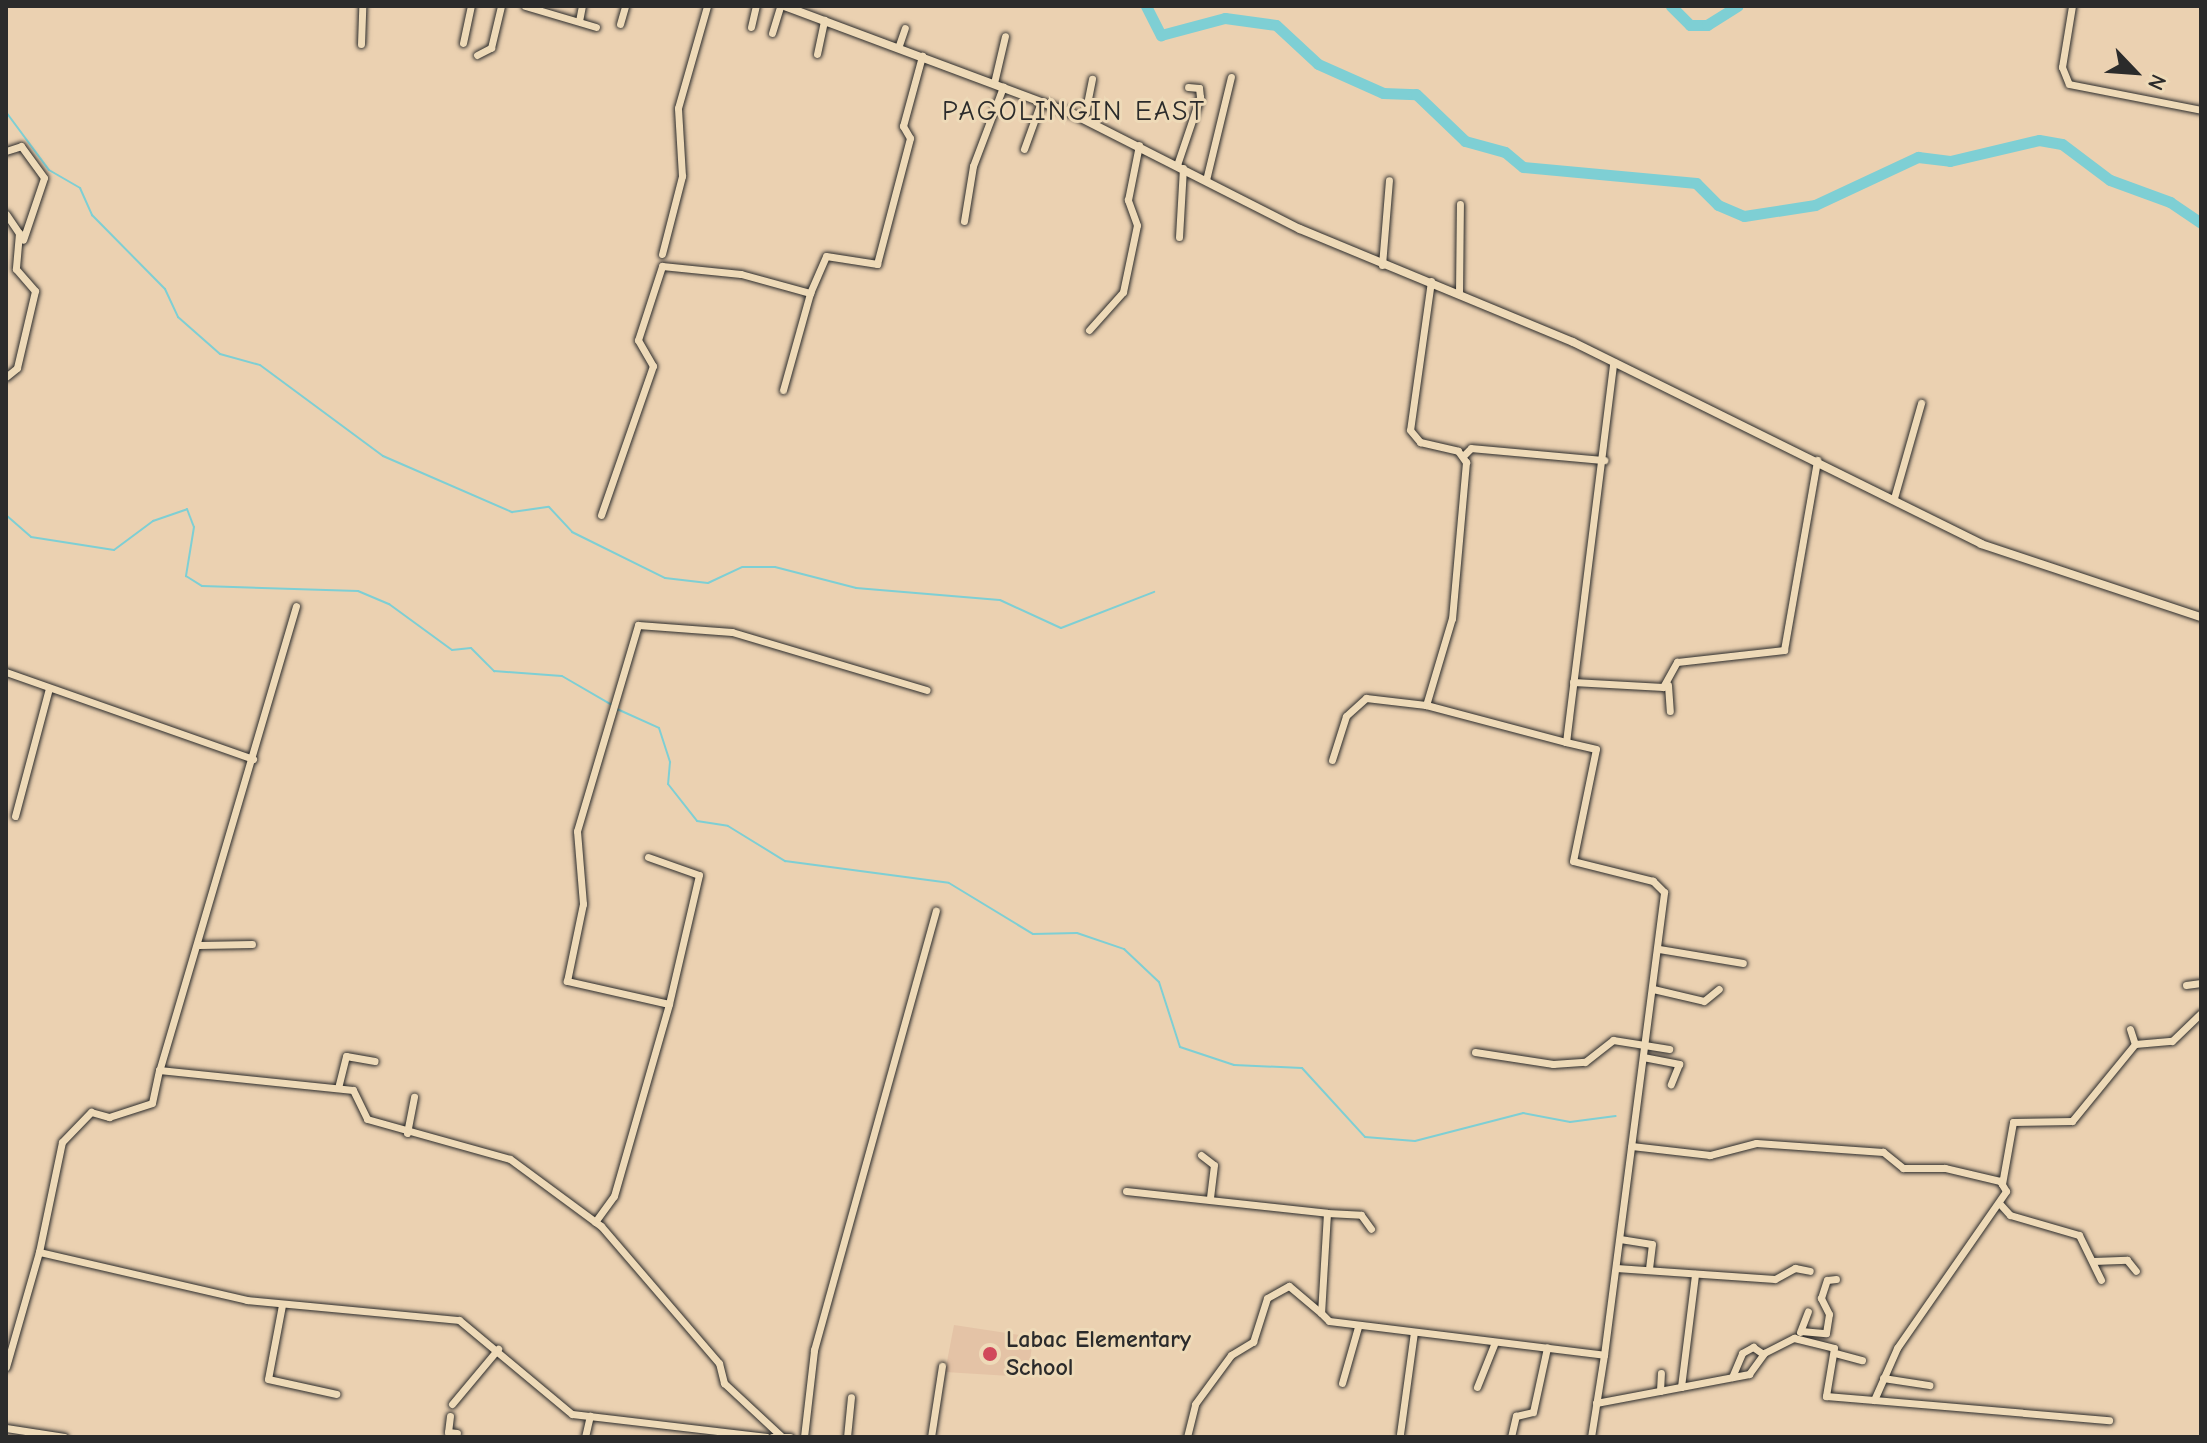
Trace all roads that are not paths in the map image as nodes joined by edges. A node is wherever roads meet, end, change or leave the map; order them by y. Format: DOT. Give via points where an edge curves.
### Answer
graph roads {
  1 [pos="362,6"];
  2 [pos="471,6"];
  3 [pos="501,6"];
  4 [pos="525,6"];
  5 [pos="582,6"];
  6 [pos="625,6"];
  7 [pos="707,6"];
  8 [pos="756,6"];
  9 [pos="782,6"];
  10 [pos="2072,6"];
  11 [pos="553,10"];
  12 [pos="824,20"];
  13 [pos="579,21"];
  14 [pos="620,24"];
  15 [pos="596,27"];
  16 [pos="751,27"];
  17 [pos="905,28"];
  18 [pos="772,33"];
  19 [pos="1005,36"];
  20 [pos="463,43"];
  21 [pos="361,44"];
  22 [pos="898,48"];
  23 [pos="817,54"];
  24 [pos="477,55"];
  25 [pos="922,56"];
  26 [pos="1231,77"];
  27 [pos="1092,79"];
  28 [pos="999,85"];
  29 [pos="1188,87"];
  30 [pos="1041,102"];
  31 [pos="2201,110"];
  32 [pos="1084,119"];
  33 [pos="1139,145"];
  34 [pos="1024,149"];
  35 [pos="6,151"];
  36 [pos="1180,166"];
  37 [pos="1206,180"];
  38 [pos="1389,180"];
  39 [pos="1460,204"];
  40 [pos="6,214"];
  41 [pos="964,221"];
  42 [pos="1179,237"];
  43 [pos="20,254"];
  44 [pos="662,254"];
  45 [pos="1382,265"];
  46 [pos="1431,281"];
  47 [pos="810,293"];
  48 [pos="1459,294"];
  49 [pos="1089,330"];
  50 [pos="1613,362"];
  51 [pos="6,377"];
  52 [pos="783,390"];
  53 [pos="1921,403"];
  54 [pos="1463,456"];
  55 [pos="1604,460"];
  56 [pos="1817,460"];
  57 [pos="1894,498"];
  58 [pos="601,515"];
  59 [pos="296,606"];
  60 [pos="2201,617"];
  61 [pos="6,672"];
  62 [pos="1573,682"];
  63 [pos="1668,685"];
  64 [pos="49,688"];
  65 [pos="927,690"];
  66 [pos="1426,705"];
  67 [pos="1670,711"];
  68 [pos="1566,742"];
  69 [pos="253,759"];
  70 [pos="1332,760"];
  71 [pos="15,816"];
  72 [pos="648,857"];
  73 [pos="936,911"];
  74 [pos="252,944"];
  75 [pos="199,945"];
  76 [pos="1659,949"];
  77 [pos="1743,963"];
  78 [pos="2201,983"];
  79 [pos="2186,985"];
  80 [pos="1653,989"];
  81 [pos="1719,989"];
  82 [pos="669,1004"];
  83 [pos="2201,1013"];
  84 [pos="2130,1029"];
  85 [pos="1648,1042"];
  86 [pos="2135,1044"];
  87 [pos="1669,1049"];
  88 [pos="1475,1052"];
  89 [pos="1647,1058"];
  90 [pos="375,1061"];
  91 [pos="159,1070"];
  92 [pos="1671,1084"];
  93 [pos="338,1088"];
  94 [pos="414,1097"];
  95 [pos="407,1133"];
  96 [pos="1632,1146"];
  97 [pos="1201,1155"];
  98 [pos="2002,1184"];
  99 [pos="1126,1191"];
  100 [pos="1210,1199"];
  101 [pos="2000,1204"];
  102 [pos="1327,1213"];
  103 [pos="595,1222"];
  104 [pos="1371,1229"];
  105 [pos="1620,1239"];
  106 [pos="39,1252"];
  107 [pos="2093,1261"];
  108 [pos="1616,1268"];
  109 [pos="1649,1270"];
  110 [pos="1810,1271"];
  111 [pos="2136,1271"];
  112 [pos="1695,1274"];
  113 [pos="1836,1279"];
  114 [pos="2101,1280"];
  115 [pos="282,1305"];
  116 [pos="1808,1311"];
  117 [pos="1321,1313"];
  118 [pos="1358,1327"];
  119 [pos="1414,1332"];
  120 [pos="1799,1334"];
  121 [pos="1495,1342"];
  122 [pos="1547,1348"];
  123 [pos="498,1349"];
  124 [pos="1835,1353"];
  125 [pos="1763,1354"];
  126 [pos="1604,1355"];
  127 [pos="1862,1360"];
  128 [pos="942,1366"];
  129 [pos="6,1367"];
  130 [pos="1661,1373"];
  131 [pos="1732,1377"];
  132 [pos="1883,1378"];
  133 [pos="1342,1383"];
  134 [pos="1929,1385"];
  135 [pos="1477,1387"];
  136 [pos="1681,1387"];
  137 [pos="1660,1391"];
  138 [pos="336,1394"];
  139 [pos="851,1397"];
  140 [pos="1874,1400"];
  141 [pos="1596,1403"];
  142 [pos="452,1404"];
  143 [pos="572,1414"];
  144 [pos="450,1416"];
  145 [pos="590,1416"];
  146 [pos="2109,1420"];
  147 [pos="588,1425"];
  148 [pos="6,1428"];
  149 [pos="457,1433"];
  150 [pos="1400,1434"];
  151 [pos="781,1436"];
  152 [pos="64,1437"];
  153 [pos="585,1437"];
  154 [pos="770,1437"];
  155 [pos="790,1437"];
  156 [pos="804,1437"];
  157 [pos="847,1437"];
  158 [pos="931,1437"];
  159 [pos="1187,1437"];
  160 [pos="1511,1437"];
  161 [pos="1591,1437"];
  1 -- 21 [label="street"];
  2 -- 20 [label="street"];
  3 -- 24 [label="street" via="491,48"];
  4 -- 11 [label="street"];
  5 -- 13 [label="street"];
  6 -- 14 [label="street"];
  7 -- 44 [label="street" via="678,108 682,176"];
  8 -- 16 [label="street"];
  9 -- 12 [label="street"];
  9 -- 18 [label="street"];
  10 -- 31 [label="street" via="2062,67 2069,84"];
  11 -- 13 [label="street"];
  12 -- 22 [label="street"];
  12 -- 23 [label="street"];
  13 -- 15 [label="street"];
  17 -- 22 [label="street"];
  19 -- 28 [label="street"];
  22 -- 25 [label="street"];
  25 -- 28 [label="street"];
  25 -- 47 [label="street" via="903,126 910,138 877,264 824,257"];
  26 -- 37 [label="street"];
  27 -- 32 [label="street"];
  28 -- 30 [label="street"];
  28 -- 41 [label="street" via="973,166"];
  29 -- 36 [label="street" via="1199,88 1200,97"];
  30 -- 32 [label="street"];
  30 -- 34 [label="street"];
  32 -- 33 [label="street"];
  33 -- 36 [label="street"];
  33 -- 49 [label="street" via="1128,200 1137,225 1123,292"];
  35 -- 43 [label="street" via="21,146 44,178"];
  36 -- 37 [label="street"];
  36 -- 42 [label="street"];
  37 -- 45 [label="street"];
  38 -- 45 [label="street"];
  39 -- 48 [label="street"];
  40 -- 43 [label="street" via="17,227"];
  43 -- 51 [label="street" via="16,269 35,293 18,366"];
  45 -- 46 [label="street"];
  46 -- 48 [label="street"];
  46 -- 54 [label="street" via="1410,430 1420,442"];
  47 -- 52 [label="street"];
  47 -- 58 [label="street" via="741,274 662,266 638,340 653,366"];
  48 -- 50 [label="street"];
  50 -- 55 [label="street"];
  50 -- 56 [label="street"];
  53 -- 57 [label="street"];
  54 -- 55 [label="street" via="1471,448"];
  54 -- 66 [label="street" via="1452,618"];
  55 -- 62 [label="street"];
  56 -- 57 [label="street"];
  56 -- 63 [label="street" via="1787,647 1736,661 1677,662"];
  57 -- 60 [label="street" via="2028,563"];
  59 -- 69 [label="street"];
  61 -- 64 [label="street"];
  62 -- 63 [label="street"];
  62 -- 68 [label="street"];
  63 -- 67 [label="street"];
  64 -- 69 [label="street"];
  64 -- 71 [label="street"];
  65 -- 82 [label="street" via="732,632 641,623 577,831 583,904 567,981"];
  66 -- 68 [label="street"];
  66 -- 70 [label="street" via="1366,698 1346,716"];
  68 -- 76 [label="street" via="1596,749 1573,861 1661,884"];
  69 -- 75 [label="street"];
  72 -- 82 [label="street" via="699,875"];
  73 -- 156 [label="street" via="814,1350"];
  74 -- 75 [label="street"];
  75 -- 91 [label="street"];
  76 -- 77 [label="street"];
  76 -- 80 [label="street"];
  78 -- 79 [label="street"];
  80 -- 81 [label="street" via="1704,1001"];
  80 -- 85 [label="street"];
  82 -- 103 [label="street" via="614,1196"];
  83 -- 86 [label="street" via="2176,1040"];
  84 -- 86 [label="street"];
  85 -- 87 [label="street"];
  85 -- 88 [label="street" via="1613,1040 1575,1064"];
  85 -- 89 [label="street"];
  86 -- 98 [label="street" via="2072,1121 2013,1122"];
  89 -- 92 [label="street" via="1679,1064"];
  89 -- 96 [label="street"];
  90 -- 93 [label="street" via="346,1056"];
  91 -- 93 [label="street"];
  91 -- 106 [label="street" via="152,1103 109,1117 91,1112 62,1142"];
  93 -- 95 [label="street" via="356,1092 367,1119"];
  94 -- 95 [label="street"];
  95 -- 103 [label="street" via="510,1159"];
  96 -- 98 [label="street" via="1729,1155 1756,1143 1808,1144 1883,1152 1903,1168 1945,1168"];
  96 -- 105 [label="street"];
  97 -- 100 [label="street" via="1214,1165"];
  98 -- 101 [label="street"];
  99 -- 100 [label="street"];
  100 -- 102 [label="street"];
  101 -- 107 [label="street" via="2010,1215 2079,1235"];
  101 -- 132 [label="street"];
  102 -- 104 [label="street" via="1361,1215"];
  102 -- 117 [label="street"];
  103 -- 151 [label="street" via="719,1363 724,1383"];
  105 -- 108 [label="street"];
  105 -- 109 [label="street" via="1652,1244"];
  106 -- 115 [label="street"];
  106 -- 129 [label="street"];
  107 -- 111 [label="street" via="2127,1260"];
  107 -- 114 [label="street"];
  108 -- 109 [label="street"];
  108 -- 126 [label="street"];
  109 -- 112 [label="street"];
  110 -- 112 [label="street" via="1795,1268 1775,1279"];
  112 -- 136 [label="street"];
  113 -- 120 [label="street" via="1827,1280 1821,1298 1829,1314 1826,1333"];
  115 -- 123 [label="street" via="459,1320"];
  115 -- 138 [label="street" via="268,1379"];
  116 -- 120 [label="street"];
  117 -- 118 [label="street"];
  117 -- 159 [label="street" via="1289,1286 1267,1298 1253,1342 1231,1355 1202,1392"];
  118 -- 119 [label="street"];
  118 -- 133 [label="street"];
  119 -- 121 [label="street"];
  119 -- 150 [label="street"];
  120 -- 124 [label="street" via="1832,1345"];
  120 -- 125 [label="street"];
  121 -- 122 [label="street"];
  121 -- 135 [label="street"];
  122 -- 126 [label="street"];
  122 -- 160 [label="street" via="1533,1412 1516,1416"];
  123 -- 142 [label="street"];
  123 -- 143 [label="street"];
  124 -- 127 [label="street"];
  124 -- 140 [label="street" via="1826,1396"];
  125 -- 131 [label="street" via="1757,1371"];
  125 -- 131 [label="street" via="1753,1347 1742,1353"];
  126 -- 141 [label="street"];
  128 -- 158 [label="street"];
  130 -- 137 [label="street"];
  131 -- 136 [label="street"];
  132 -- 134 [label="street"];
  132 -- 140 [label="street"];
  136 -- 137 [label="street"];
  137 -- 141 [label="street"];
  139 -- 157 [label="street"];
  140 -- 146 [label="street"];
  141 -- 161 [label="street"];
  143 -- 145 [label="street"];
  143 -- 147 [label="street"];
  144 -- 149 [label="street" via="448,1432"];
  145 -- 147 [label="street"];
  145 -- 154 [label="street"];
  147 -- 153 [label="street"];
  148 -- 152 [label="street"];
  151 -- 154 [label="street"];
  151 -- 155 [label="street"];
}
